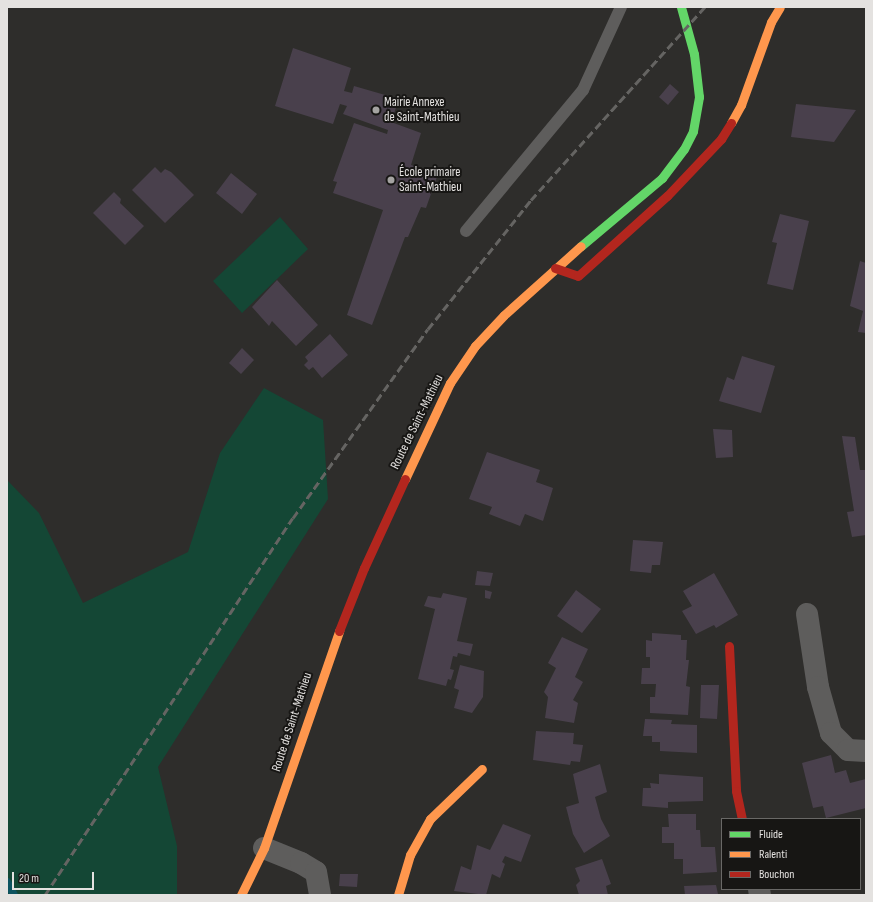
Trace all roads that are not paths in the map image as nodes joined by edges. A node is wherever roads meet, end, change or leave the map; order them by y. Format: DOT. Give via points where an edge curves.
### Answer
graph roads {
  1 [pos="621,7"];
  2 [pos="681,7"];
  3 [pos="780,7"];
  4 [pos="466,231"];
  5 [pos="555,268"];
  6 [pos="807,614"];
  7 [pos="729,646"];
  8 [pos="866,751"];
  9 [pos="482,768"];
  10 [pos="742,818"];
  11 [pos="264,848"];
  12 [pos="241,895"];
  13 [pos="320,895"];
  14 [pos="398,895"];
  1 -- 4 [label="lane" via="583,90"];
  2 -- 5 [label="street, Route de Saint-Mathieu" via="695,62 699,97 693,131 662,178"];
  3 -- 5 [label="street" via="770,22 741,105 721,139 667,196 578,276"];
  5 -- 11 [label="street, Route de Saint-Mathieu" via="475,346 438,405 364,568 326,662"];
  6 -- 8 [label="street" via="818,687 831,733 848,750"];
  7 -- 10 [label="street" via="736,791"];
  9 -- 14 [label="street" via="430,819 410,855"];
  11 -- 12 [label="street, Route de Saint-Mathieu"];
  11 -- 13 [label="street" via="316,872"];
}
